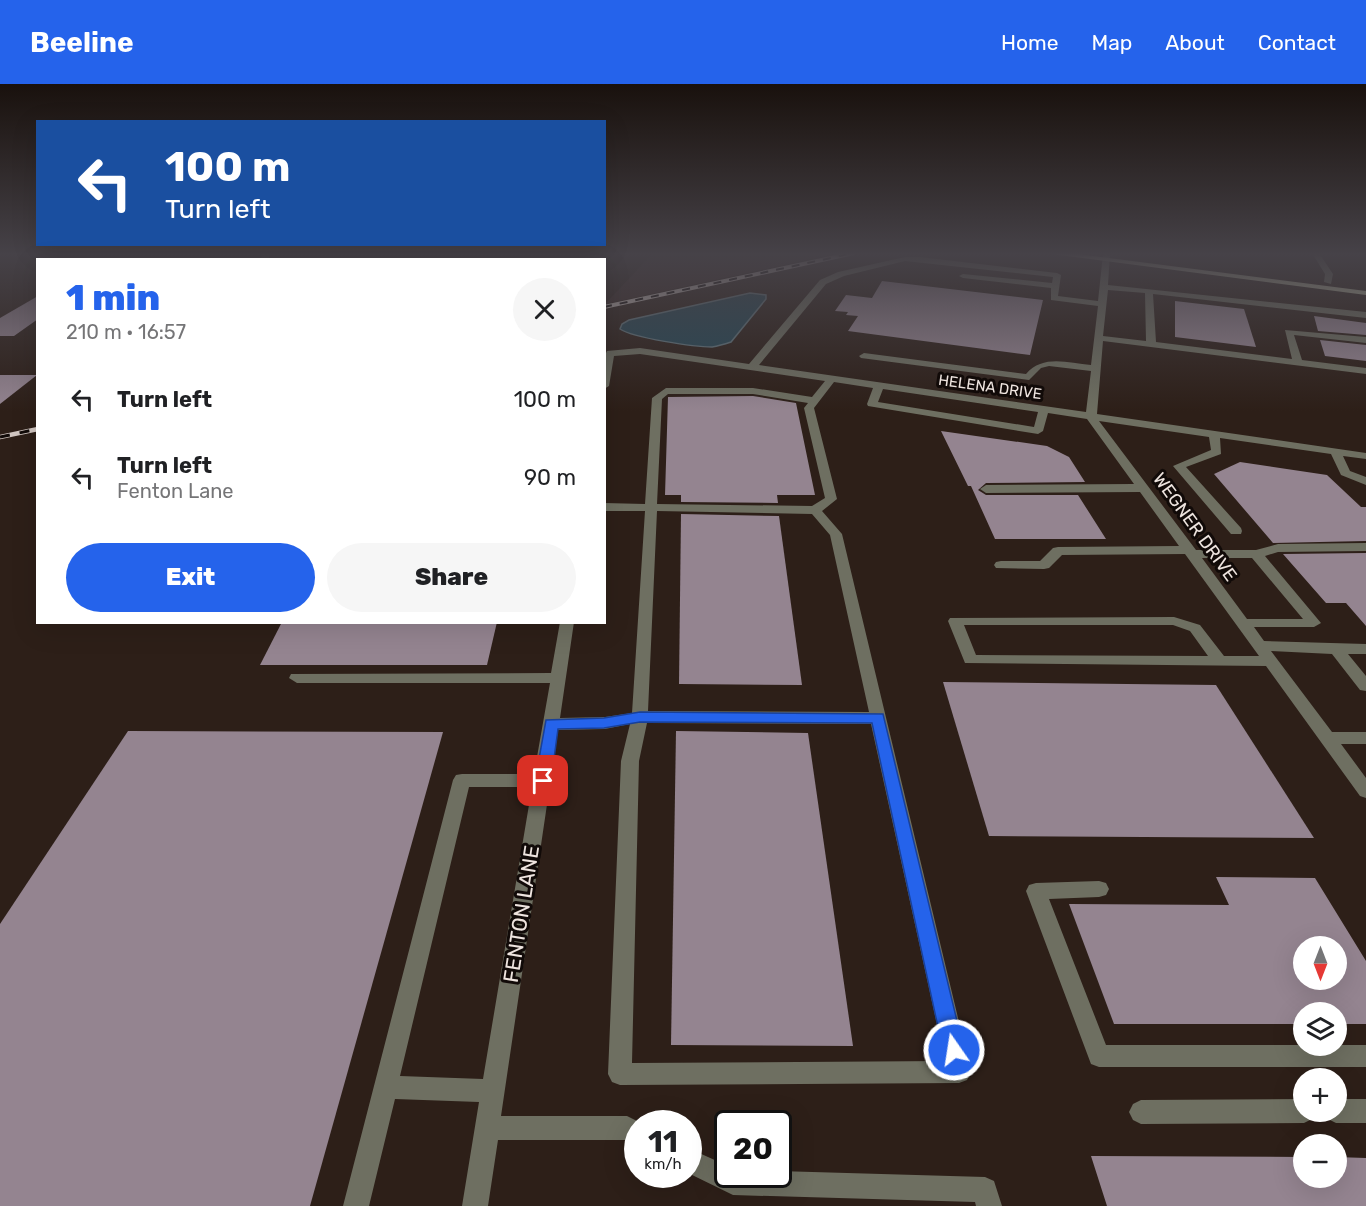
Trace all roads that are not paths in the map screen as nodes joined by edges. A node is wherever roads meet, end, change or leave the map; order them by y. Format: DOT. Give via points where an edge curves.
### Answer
graph roads {
  1 [pos="803,305"];
  2 [pos="1102,305"];
  3 [pos="1150,305"];
  4 [pos="1275,305"];
  5 [pos="1366,315"];
  6 [pos="1099,338"];
  7 [pos="1366,340"];
  8 [pos="1151,344"];
  9 [pos="864,356"];
  10 [pos="1298,363"];
  11 [pos="752,367"];
  12 [pos="1096,369"];
  13 [pos="1366,371"];
  14 [pos="606,375"];
  15 [pos="831,379"];
  16 [pos="879,386"];
  17 [pos="815,401"];
  18 [pos="1044,410"];
  19 [pos="1091,417"];
  20 [pos="1214,435"];
  21 [pos="1336,452"];
  22 [pos="1366,456"];
  23 [pos="1366,481"];
  24 [pos="1143,488"];
  25 [pos="986,489"];
  26 [pos="606,507"];
  27 [pos="651,508"];
  28 [pos="815,510"];
  29 [pos="1236,531"];
  30 [pos="1366,547"];
  31 [pos="1191,552"];
  32 [pos="1256,554"];
  33 [pos="1000,565"];
  34 [pos="1243,623"];
  35 [pos="567,624"];
  36 [pos="1259,646"];
  37 [pos="1336,649"];
  38 [pos="1366,649"];
  39 [pos="1220,660"];
  40 [pos="1270,661"];
  41 [pos="297,678"];
  42 [pos="559,678"];
  43 [pos="1366,686"];
  44 [pos="640,717"];
  45 [pos="878,718"];
  46 [pos="551,724"];
  47 [pos="1327,738"];
  48 [pos="1366,738"];
  49 [pos="543,781"];
  50 [pos="1363,784"];
  51 [pos="1099,889"];
  52 [pos="1366,1056"];
  53 [pos="385,1087"];
  54 [pos="494,1090"];
  55 [pos="1293,1111"];
  56 [pos="1347,1111"];
  57 [pos="1366,1111"];
  58 [pos="1141,1112"];
  59 [pos="488,1128"];
  60 [pos="624,1128"];
  61 [pos="702,1167"];
  62 [pos="356,1206"];
  63 [pos="476,1206"];
  64 [pos="989,1206"];
  1 -- 11 [label="street"];
  2 -- 6 [label="street"];
  3 -- 8 [label="street"];
  4 -- 5 [label="street"];
  6 -- 8 [label="street"];
  6 -- 12 [label="street"];
  7 -- 10 [label="street" via="1288,332"];
  8 -- 10 [label="street"];
  9 -- 12 [label="street" via="1029,377 1038,366 1049,363"];
  10 -- 13 [label="street"];
  11 -- 14 [label="street, HELENA DRIVE" via="640,351 610,352"];
  11 -- 15 [label="street, HELENA DRIVE"];
  12 -- 19 [label="street"];
  15 -- 16 [label="street, HELENA DRIVE"];
  15 -- 17 [label="street"];
  16 -- 18 [label="street, HELENA DRIVE"];
  16 -- 18 [label="street" via="872,404 1038,431"];
  17 -- 27 [label="street" via="753,391 666,391 657,398"];
  17 -- 28 [label="street" via="809,408 831,499"];
  18 -- 19 [label="street, HELENA DRIVE"];
  19 -- 20 [label="street, HELENA DRIVE"];
  19 -- 24 [label="street, WEGNER DRIVE"];
  20 -- 21 [label="street, HELENA DRIVE"];
  20 -- 29 [label="street" via="1217,452 1179,466"];
  21 -- 22 [label="street, HELENA DRIVE"];
  21 -- 23 [label="street" via="1345,473"];
  24 -- 25 [label="street"];
  24 -- 31 [label="street, WEGNER DRIVE"];
  26 -- 27 [label="street"];
  27 -- 28 [label="street"];
  27 -- 44 [label="street"];
  28 -- 45 [label="street" via="836,534"];
  30 -- 32 [label="street" via="1278,548"];
  31 -- 32 [label="street"];
  31 -- 33 [label="street" via="1058,551 1044,565"];
  31 -- 34 [label="street, WEGNER DRIVE"];
  32 -- 34 [label="street" via="1314,623"];
  34 -- 36 [label="street, WEGNER DRIVE"];
  35 -- 42 [label="street, FENTON LANE"];
  36 -- 37 [label="street"];
  36 -- 40 [label="street, WEGNER DRIVE"];
  37 -- 38 [label="street"];
  37 -- 43 [label="street"];
  39 -- 39 [label="street" via="1195,628 1174,621 955,621 970,660"];
  39 -- 40 [label="street"];
  40 -- 47 [label="street, WEGNER DRIVE"];
  41 -- 42 [label="street"];
  42 -- 46 [label="street, FENTON LANE"];
  44 -- 45 [label="street"];
  44 -- 45 [label="street" via="630,761 620,1074 958,1072"];
  44 -- 46 [label="street" via="604,723"];
  46 -- 49 [label="street, FENTON LANE"];
  47 -- 48 [label="street"];
  47 -- 50 [label="street, WEGNER DRIVE"];
  49 -- 53 [label="street" via="462,780"];
  49 -- 54 [label="street, FENTON LANE"];
  51 -- 52 [label="street" via="1036,891 1099,1056"];
  53 -- 54 [label="street"];
  53 -- 62 [label="street"];
  54 -- 59 [label="street, FENTON LANE"];
  55 -- 58 [label="street"];
  56 -- 57 [label="street"];
  59 -- 60 [label="street"];
  59 -- 63 [label="street, FENTON LANE"];
  61 -- 64 [label="street" via="733,1182 985,1190"];
}
